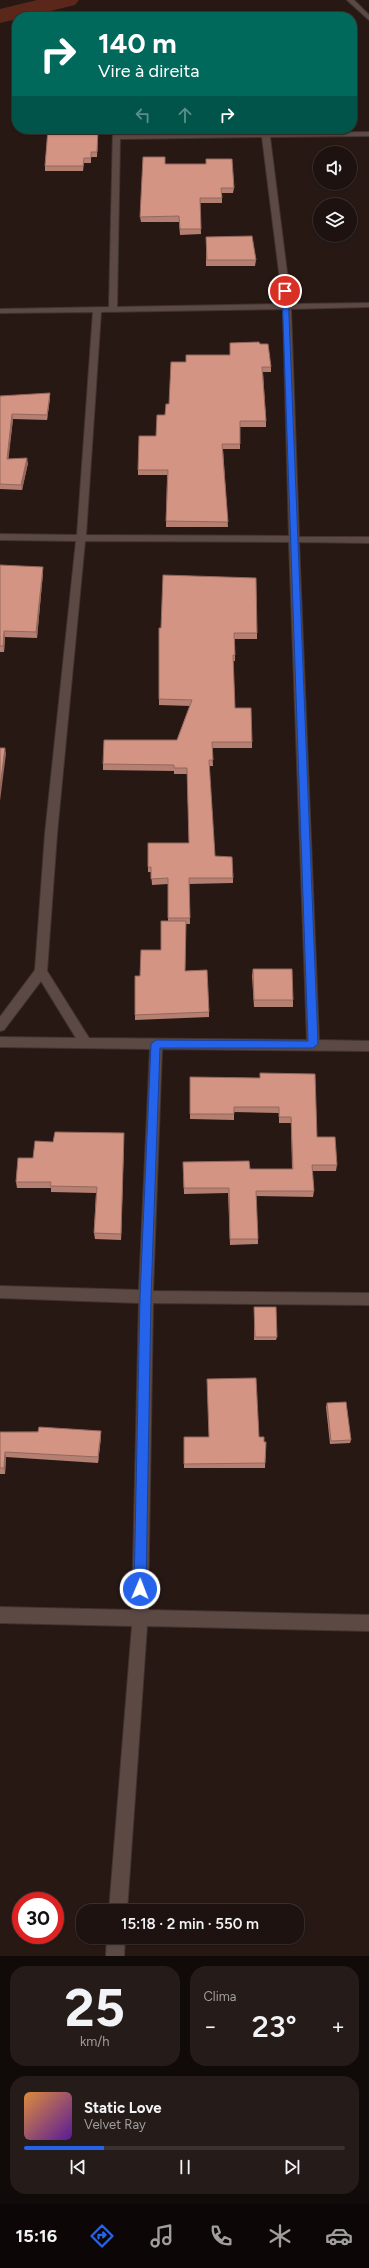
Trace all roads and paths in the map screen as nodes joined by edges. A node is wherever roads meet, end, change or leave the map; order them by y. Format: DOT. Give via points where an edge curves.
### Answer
graph roads {
  1 [pos="350,0"];
  2 [pos="369,18"];
  3 [pos="117,134"];
  4 [pos="265,134"];
  5 [pos="357,134"];
  6 [pos="369,134"];
  7 [pos="369,305"];
  8 [pos="287,306"];
  9 [pos="113,308"];
  10 [pos="97,309"];
  11 [pos="0,311"];
  12 [pos="0,536"];
  13 [pos="81,538"];
  14 [pos="294,539"];
  15 [pos="369,540"];
  16 [pos="41,971"];
  17 [pos="0,1026"];
  18 [pos="0,1042"];
  19 [pos="86,1044"];
  20 [pos="156,1044"];
  21 [pos="313,1044"];
  22 [pos="369,1046"];
  23 [pos="0,1292"];
  24 [pos="146,1297"];
  25 [pos="369,1299"];
  26 [pos="0,1615"];
  27 [pos="140,1620"];
  28 [pos="369,1624"];
  29 [pos="119,1904"];
  30 [pos="115,1944"];
  31 [pos="114,1956"];
  1 -- 2 [label="street"];
  3 -- 9 [label="street"];
  4 -- 8 [label="street"];
  5 -- 6 [label="street"];
  7 -- 8 [label="street"];
  8 -- 9 [label="street"];
  8 -- 14 [label="street"];
  9 -- 10 [label="street"];
  10 -- 11 [label="street"];
  10 -- 13 [label="street"];
  12 -- 13 [label="street"];
  13 -- 14 [label="street"];
  13 -- 16 [label="street" via="51,834"];
  14 -- 15 [label="street"];
  14 -- 21 [label="street"];
  16 -- 17 [label="street"];
  16 -- 19 [label="street"];
  18 -- 19 [label="street"];
  19 -- 20 [label="street"];
  20 -- 21 [label="street"];
  20 -- 24 [label="street"];
  21 -- 22 [label="street"];
  23 -- 24 [label="street"];
  24 -- 25 [label="street"];
  24 -- 27 [label="street"];
  26 -- 27 [label="street"];
  27 -- 28 [label="street"];
  27 -- 29 [label="street"];
  30 -- 31 [label="street"];
}
